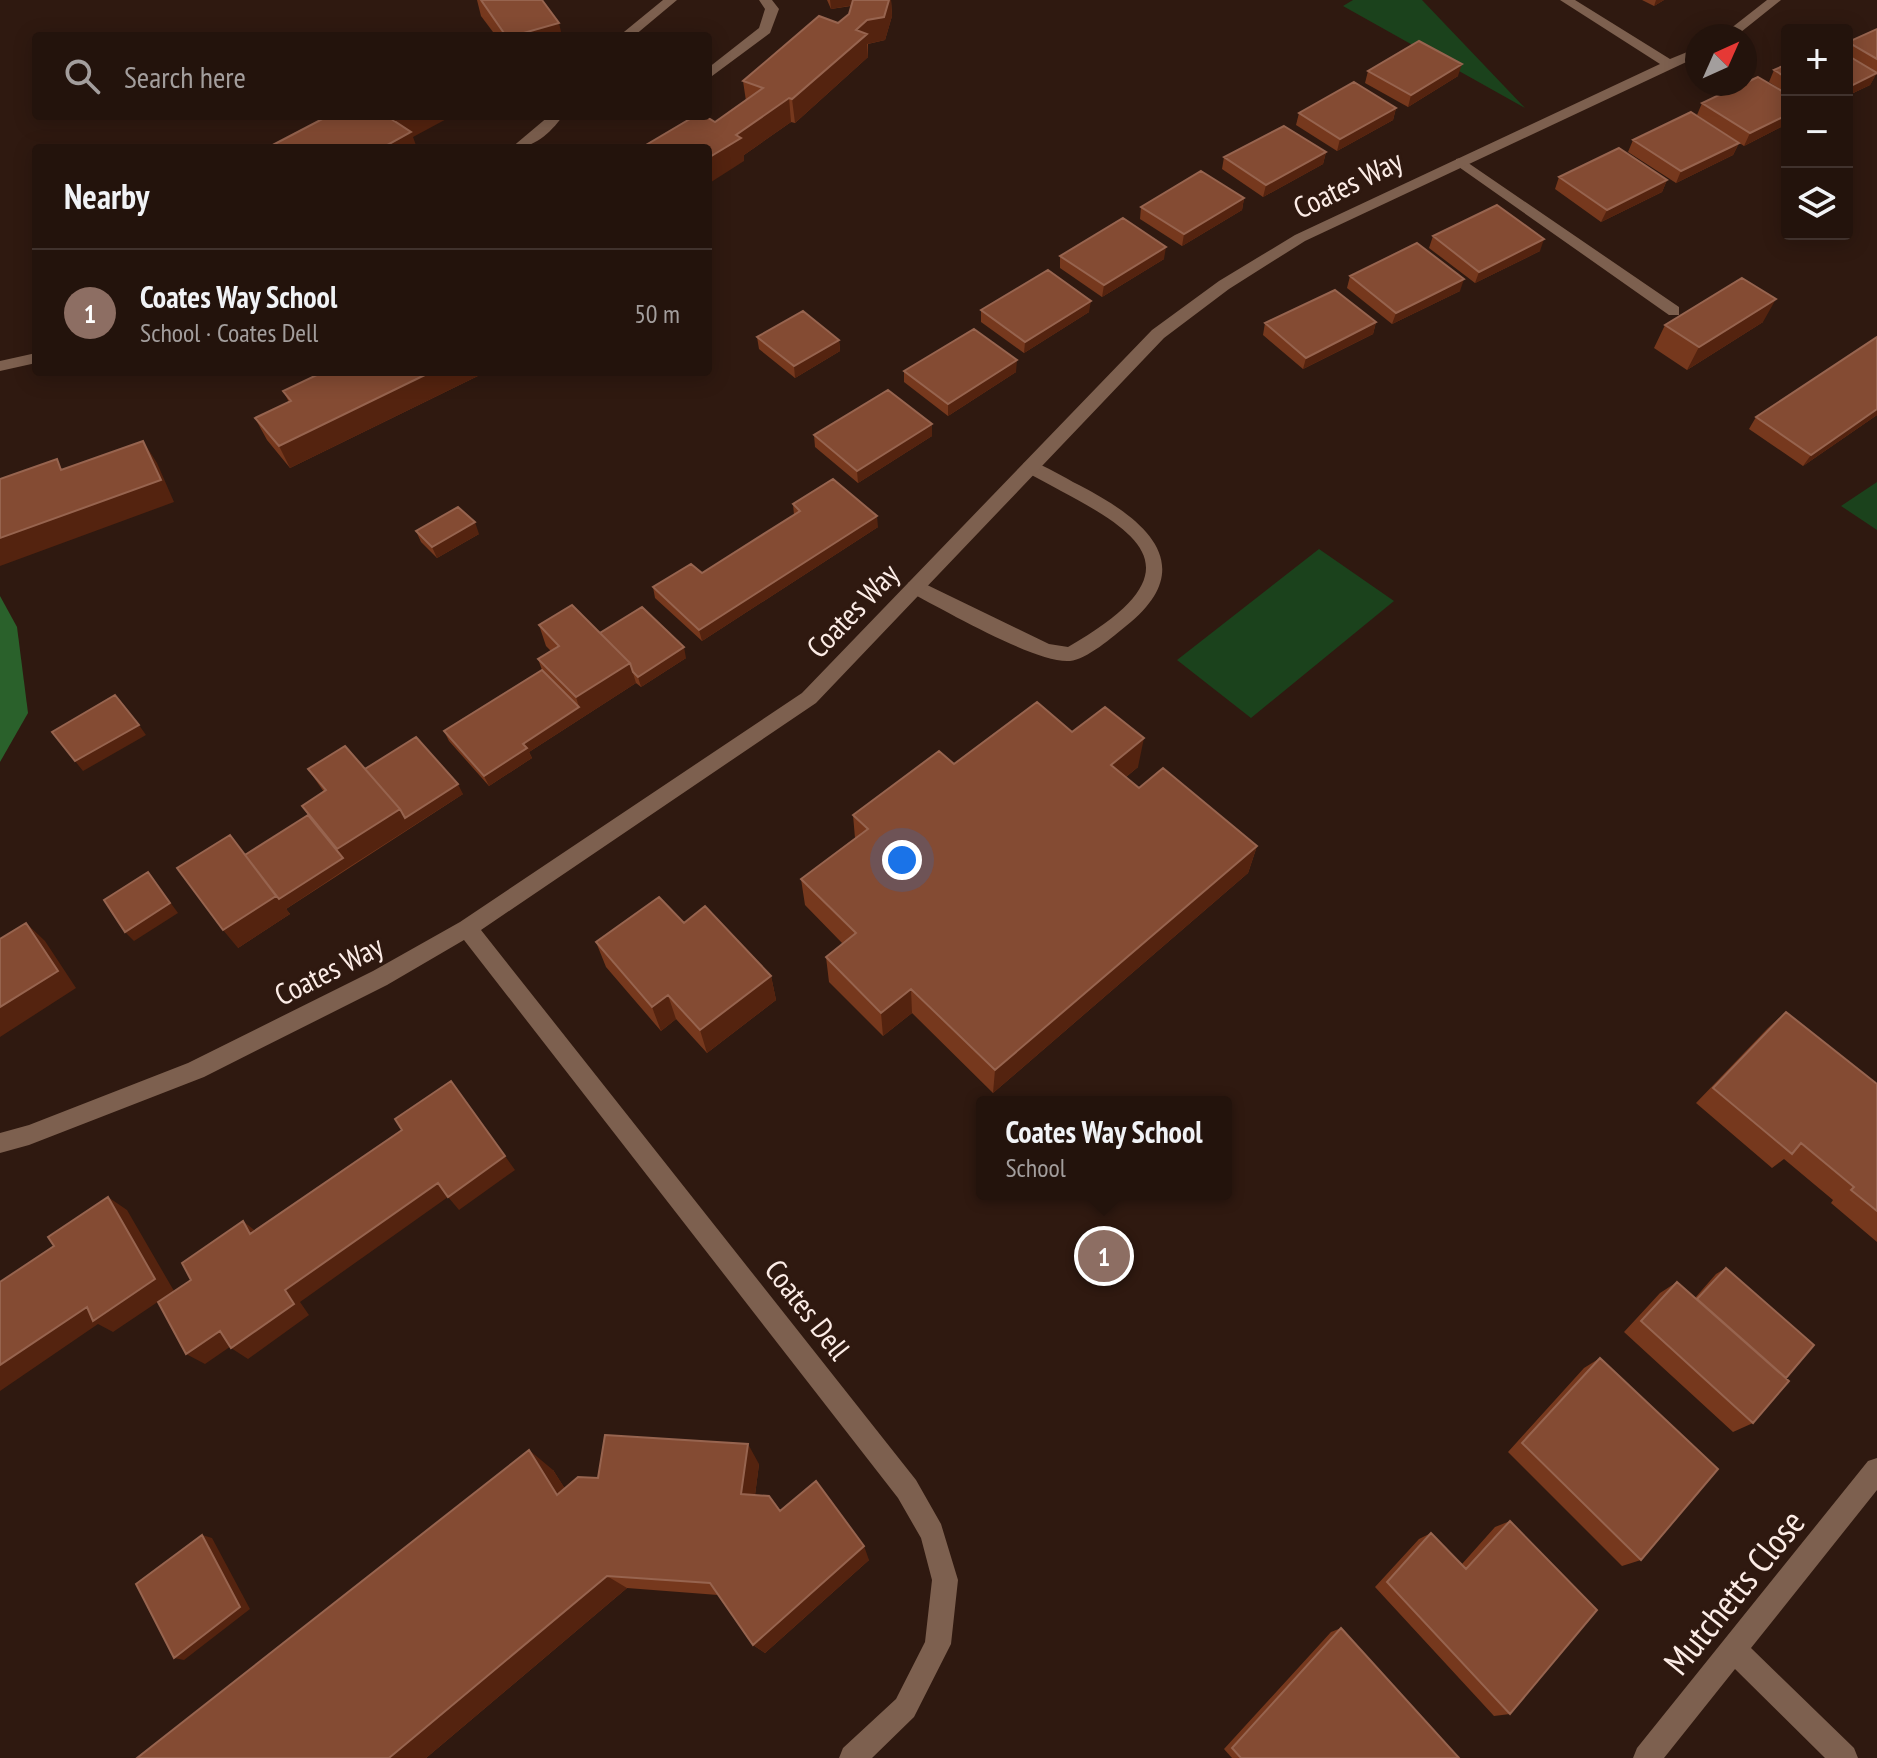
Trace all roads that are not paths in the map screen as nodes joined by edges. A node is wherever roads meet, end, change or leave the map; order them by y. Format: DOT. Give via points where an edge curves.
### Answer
graph roads {
  1 [pos="671,0"];
  2 [pos="765,0"];
  3 [pos="1566,0"];
  4 [pos="1775,0"];
  5 [pos="1744,24"];
  6 [pos="631,32"];
  7 [pos="1685,58"];
  8 [pos="1670,65"];
  9 [pos="712,72"];
  10 [pos="553,120"];
  11 [pos="524,144"];
  12 [pos="1461,162"];
  13 [pos="1674,311"];
  14 [pos="32,359"];
  15 [pos="0,366"];
  16 [pos="1030,467"];
  17 [pos="915,587"];
  18 [pos="467,928"];
  19 [pos="0,1143"];
  20 [pos="1877,1470"];
  21 [pos="1734,1650"];
  22 [pos="853,1758"];
  23 [pos="1647,1758"];
  24 [pos="1844,1758"];
  1 -- 6 [label="street"];
  2 -- 9 [label="street" via="772,9 765,30"];
  3 -- 8 [label="street"];
  4 -- 5 [label="street"];
  7 -- 8 [label="street, Coates Way"];
  8 -- 12 [label="street, Coates Way"];
  10 -- 11 [label="street"];
  12 -- 13 [label="street"];
  12 -- 16 [label="street, Coates Way" via="1300,238 1224,285 1158,334"];
  14 -- 15 [label="street"];
  16 -- 17 [label="street, Coates Way"];
  16 -- 17 [label="street" via="1135,528 1152,550 1157,568 1145,599 1070,654 1046,651"];
  17 -- 18 [label="street, Coates Way" via="809,698"];
  18 -- 19 [label="street, Coates Way" via="196,1070"];
  18 -- 22 [label="street, Coates Dell" via="907,1489 932,1533 945,1580 938,1644 905,1708"];
  20 -- 21 [label="street, Mutchetts Close"];
  21 -- 23 [label="street, Mutchetts Close"];
  21 -- 24 [label="street"];
}
